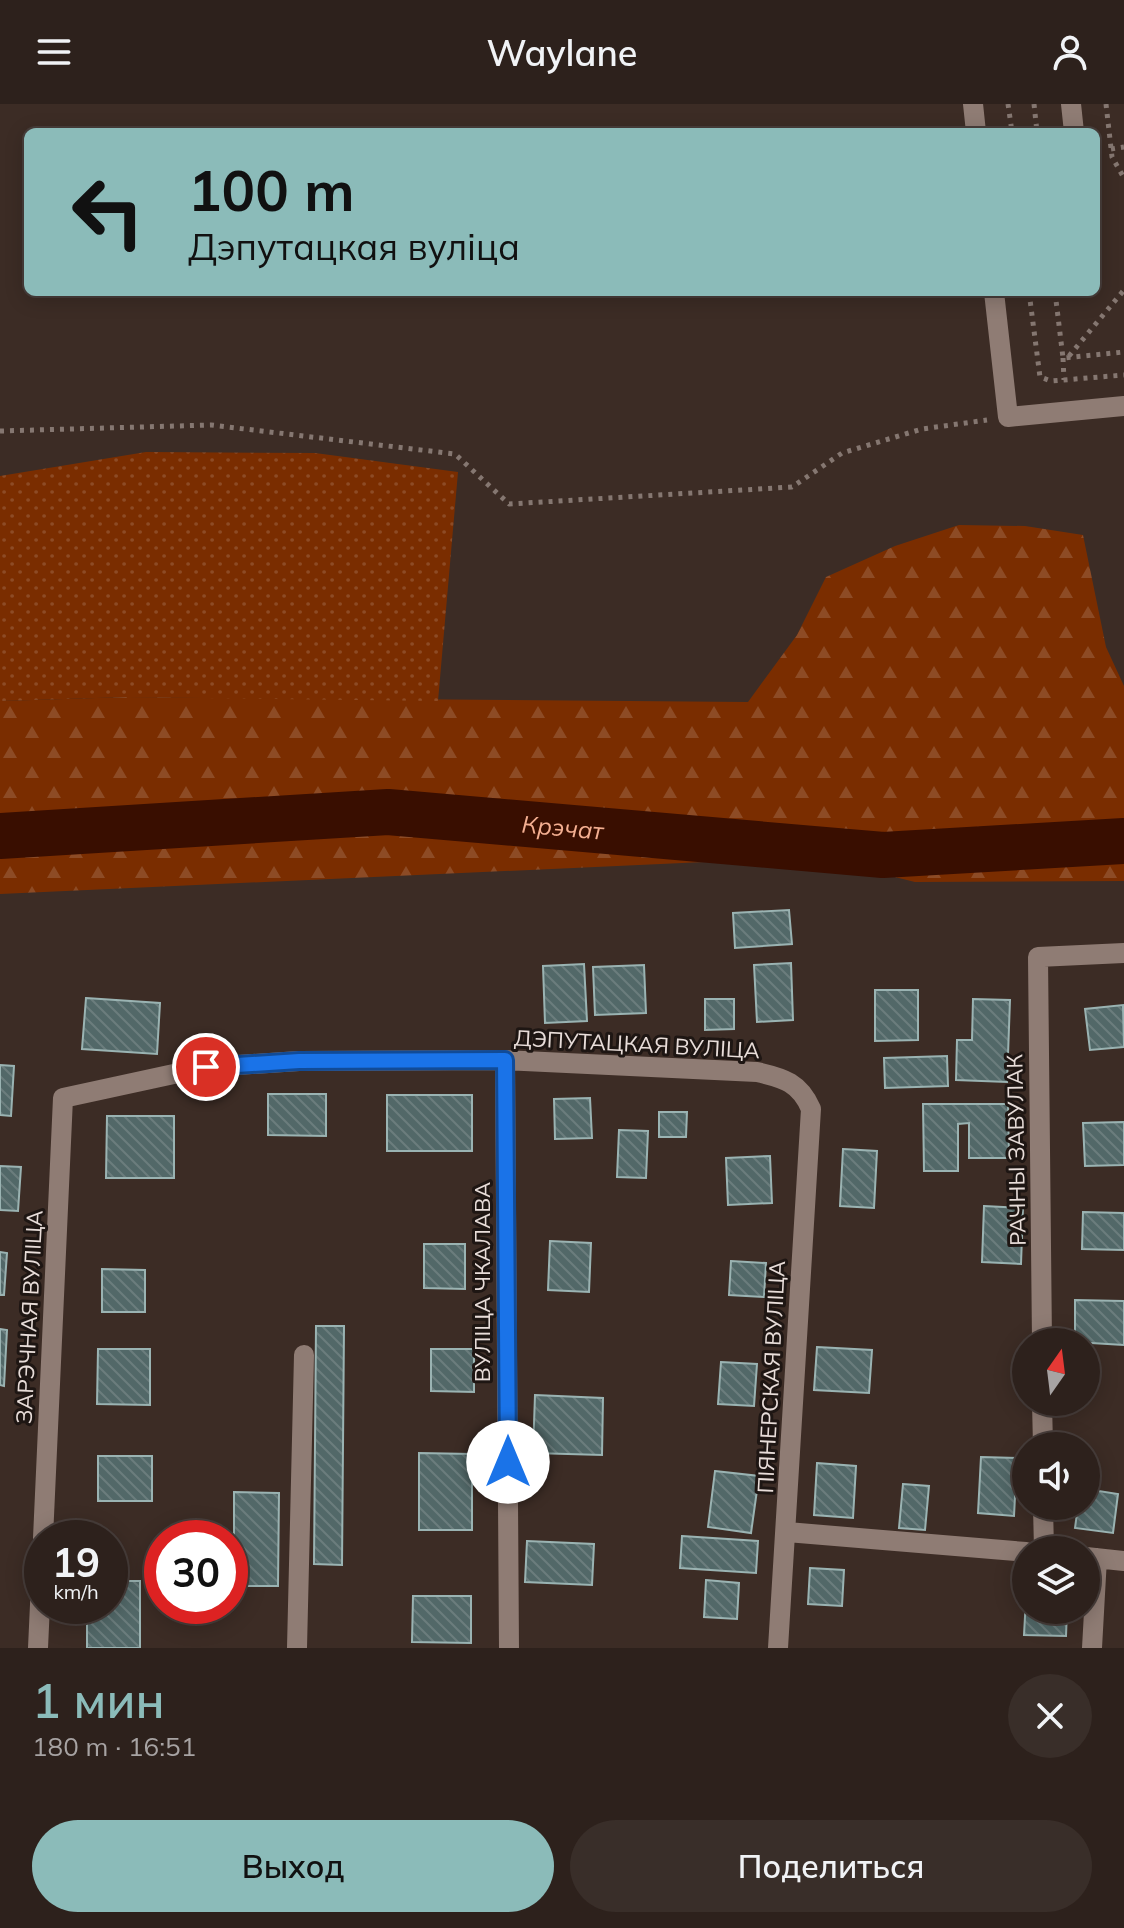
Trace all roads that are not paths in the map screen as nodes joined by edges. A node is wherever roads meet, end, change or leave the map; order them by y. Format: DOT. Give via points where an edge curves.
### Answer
graph roads {
  1 [pos="973,104"];
  2 [pos="1071,104"];
  3 [pos="976,128"];
  4 [pos="1074,128"];
  5 [pos="994,296"];
  6 [pos="1124,406"];
  7 [pos="1124,953"];
  8 [pos="505,1060"];
  9 [pos="63,1098"];
  10 [pos="811,1109"];
  11 [pos="1042,1328"];
  12 [pos="304,1355"];
  13 [pos="44,1520"];
  14 [pos="787,1532"];
  15 [pos="1012,1551"];
  16 [pos="1100,1559"];
  17 [pos="1124,1561"];
  18 [pos="39,1624"];
  19 [pos="1092,1624"];
  20 [pos="38,1648"];
  21 [pos="297,1648"];
  22 [pos="509,1648"];
  23 [pos="778,1648"];
  24 [pos="1092,1648"];
  1 -- 3 [label="street"];
  2 -- 4 [label="street"];
  5 -- 6 [label="street" via="1008,417"];
  7 -- 11 [label="street, РАЧНЫ ЗАВУЛАК" via="1038,957"];
  8 -- 9 [label="street, ДЭПУТАЦКАЯ ВУЛІЦА" via="206,1067"];
  8 -- 10 [label="street, ДЭПУТАЦКАЯ ВУЛІЦА" via="757,1072 792,1082"];
  8 -- 22 [label="street, ВУЛІЦА ЧКАЛАВА"];
  9 -- 13 [label="street, ЗАРЭЧНАЯ ВУЛІЦА"];
  10 -- 14 [label="street, ПІЯНЕРСКАЯ ВУЛІЦА"];
  12 -- 21 [label="street"];
  14 -- 15 [label="street"];
  14 -- 23 [label="street, ПІЯНЕРСКАЯ ВУЛІЦА"];
  16 -- 17 [label="street"];
  18 -- 20 [label="street"];
  19 -- 24 [label="street"];
}
